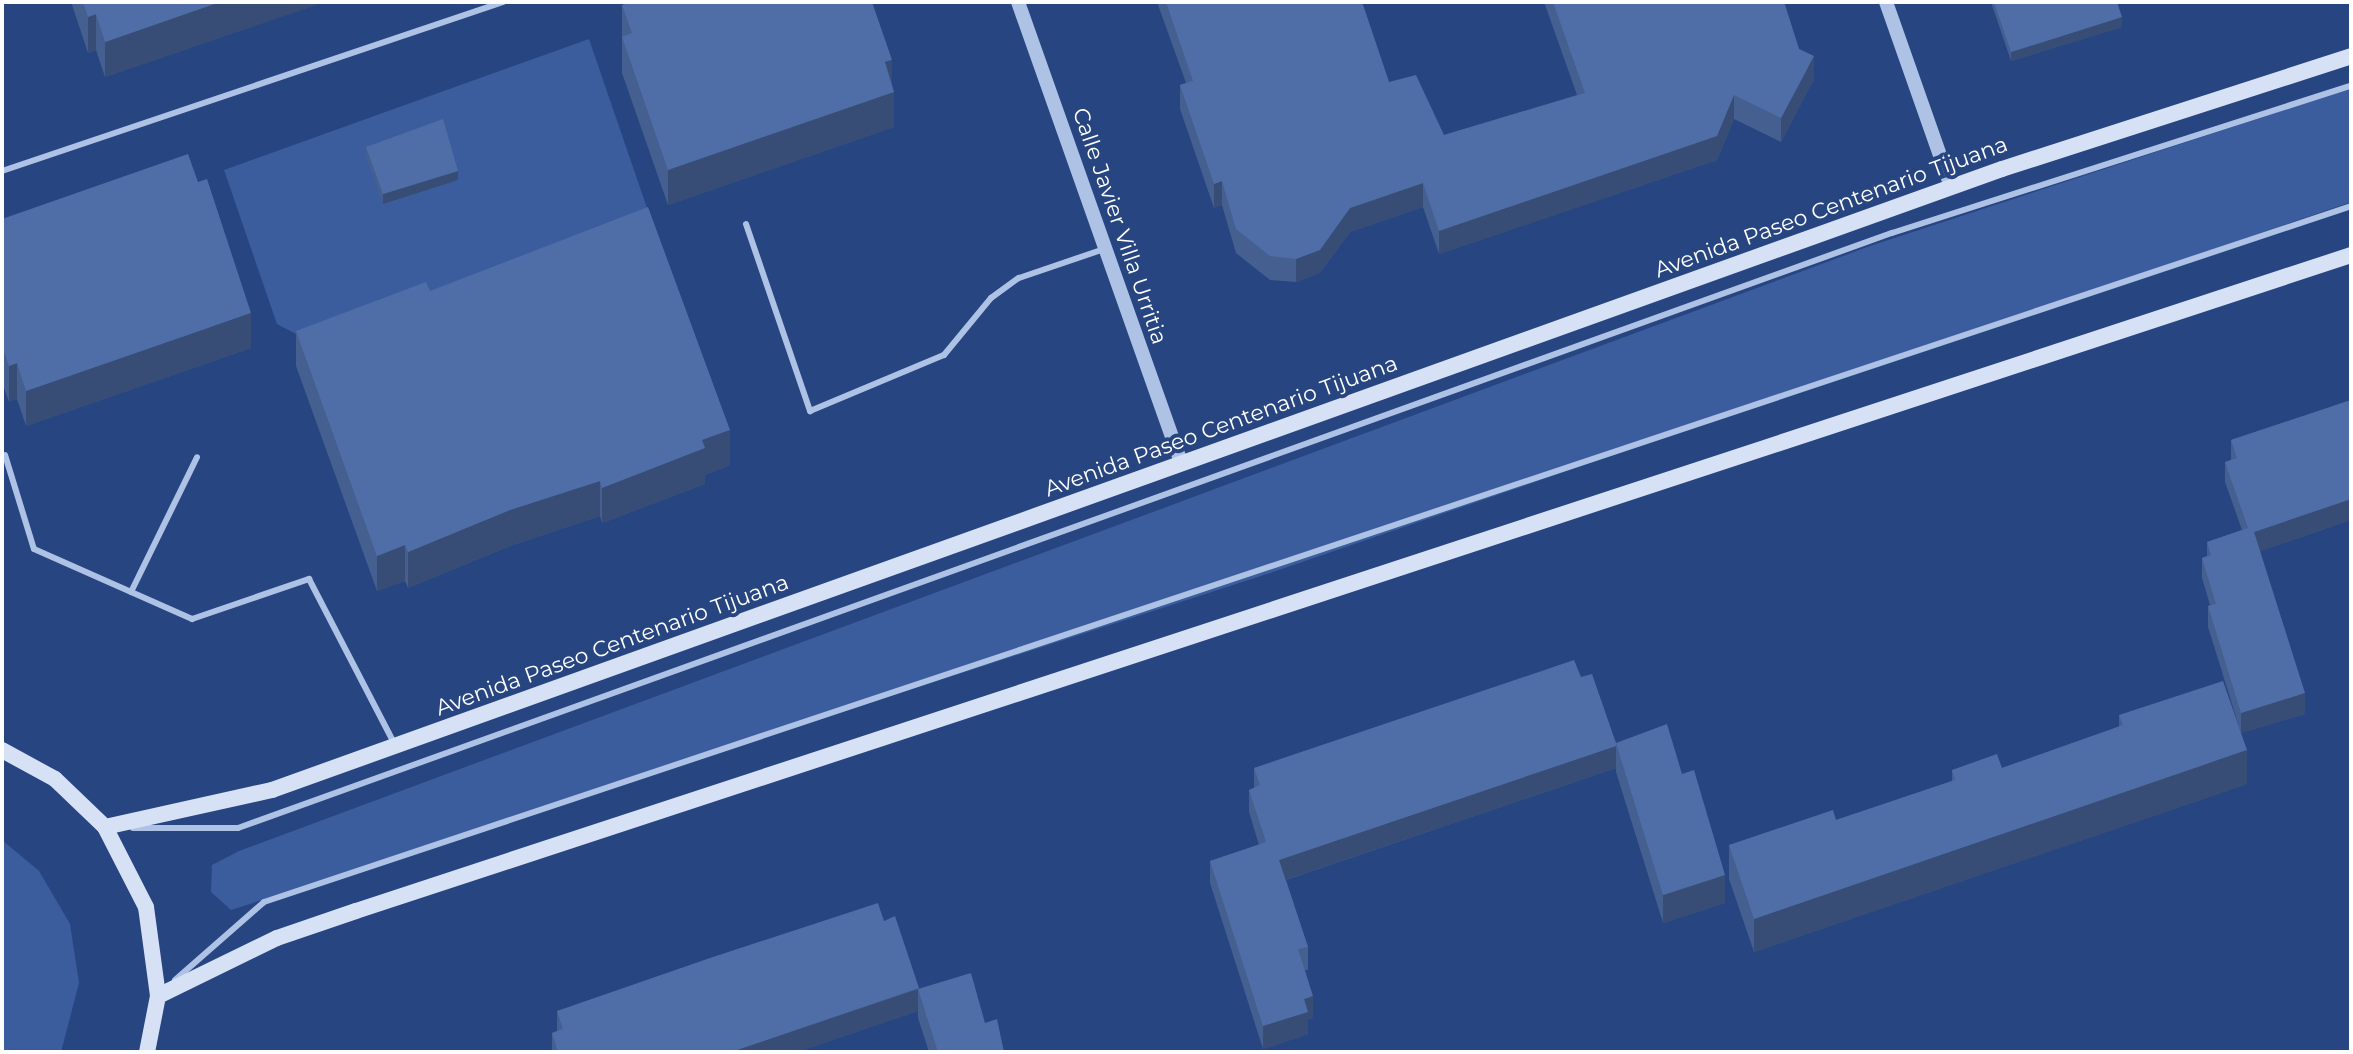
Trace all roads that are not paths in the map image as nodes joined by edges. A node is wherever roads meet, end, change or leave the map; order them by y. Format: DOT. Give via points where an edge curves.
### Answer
graph roads {
  1 [pos="503,2"];
  2 [pos="1018,2"];
  3 [pos="1886,2"];
  4 [pos="2351,56"];
  5 [pos="2351,86"];
  6 [pos="2,171"];
  7 [pos="1951,187"];
  8 [pos="2351,206"];
  9 [pos="746,224"];
  10 [pos="1104,249"];
  11 [pos="2351,255"];
  12 [pos="5,455"];
  13 [pos="197,457"];
  14 [pos="1181,463"];
  15 [pos="131,592"];
  16 [pos="396,746"];
  17 [pos="2,750"];
  18 [pos="105,827"];
  19 [pos="158,996"];
  20 [pos="147,1052"];
  1 -- 6 [label="lane"];
  2 -- 10 [label="street, Calle Javier Villa Urritia"];
  3 -- 7 [label="street"];
  4 -- 7 [label="main road, Avenida Paseo Centenario Tijuana"];
  5 -- 18 [label="lane" via="1892,233 238,828"];
  7 -- 14 [label="main road, Avenida Paseo Centenario Tijuana"];
  8 -- 19 [label="lane" via="264,902"];
  9 -- 10 [label="lane" via="810,411 944,355 991,298 1019,278"];
  10 -- 14 [label="street, Calle Javier Villa Urritia"];
  11 -- 19 [label="main road" via="343,915 277,938"];
  12 -- 15 [label="lane" via="34,549"];
  13 -- 15 [label="lane"];
  14 -- 16 [label="main road, Avenida Paseo Centenario Tijuana"];
  15 -- 16 [label="lane" via="192,619 309,579"];
  16 -- 18 [label="main road, Avenida Paseo Centenario Tijuana" via="230,805"];
  17 -- 18 [label="main road" via="55,779"];
  18 -- 19 [label="main road" via="146,907"];
  19 -- 20 [label="main road"];
}
